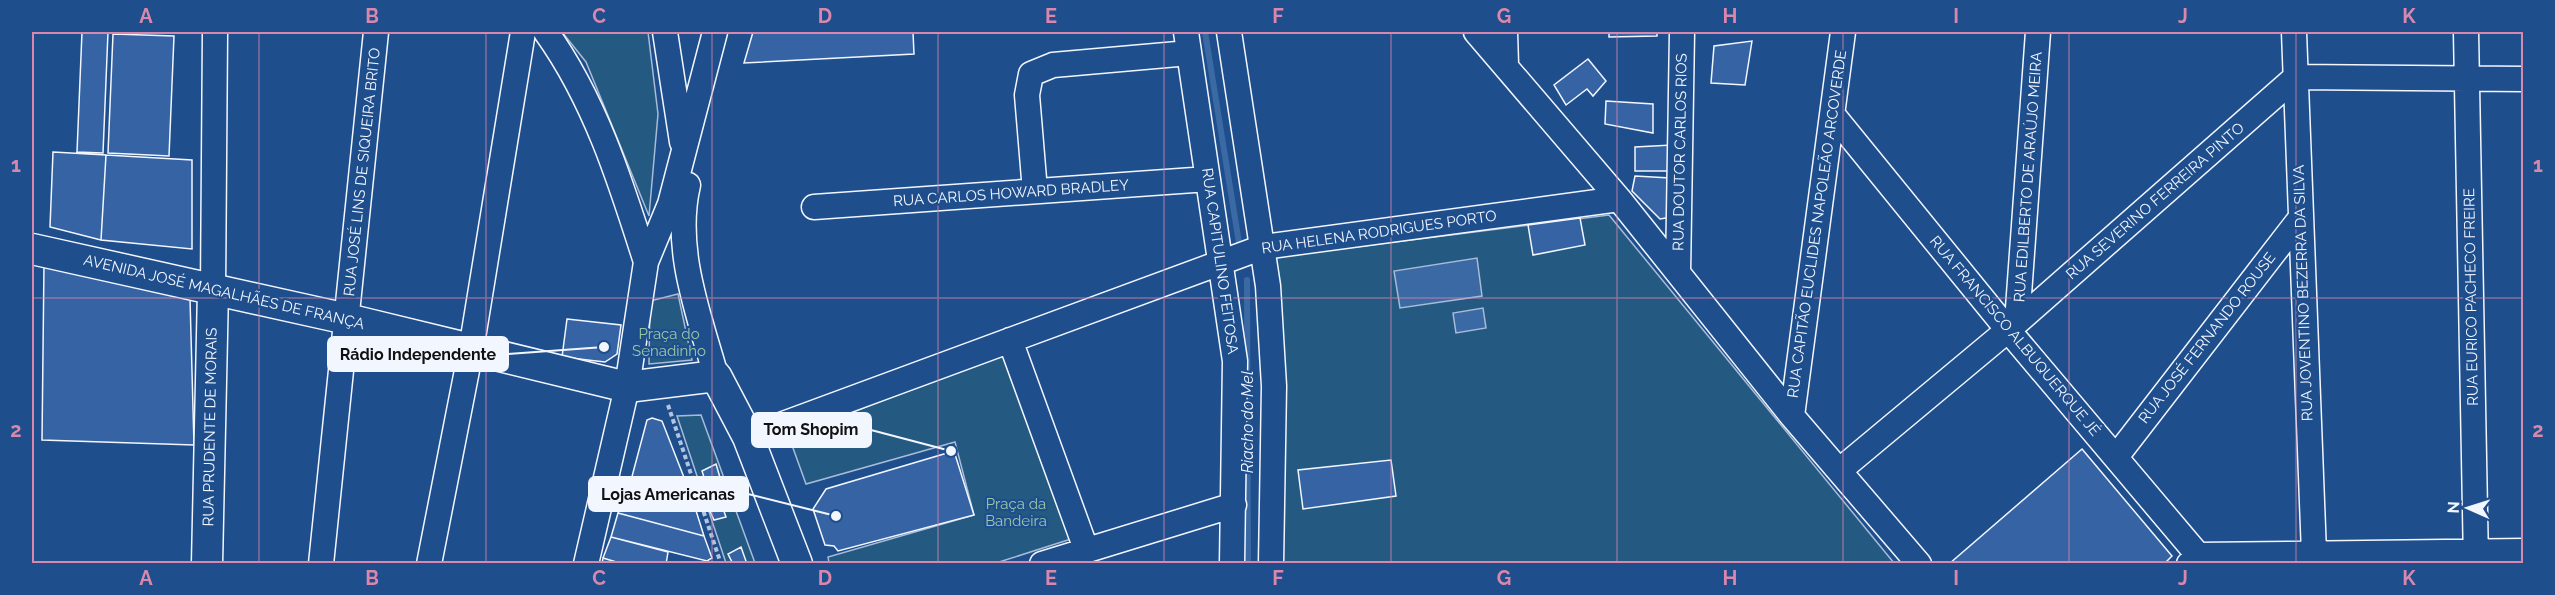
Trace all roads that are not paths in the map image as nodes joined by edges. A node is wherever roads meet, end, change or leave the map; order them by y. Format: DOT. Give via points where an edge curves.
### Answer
graph roads {
  1 [pos="216,32"];
  2 [pos="376,32"];
  3 [pos="523,32"];
  4 [pos="546,32"];
  5 [pos="665,32"];
  6 [pos="715,32"];
  7 [pos="729,32"];
  8 [pos="1229,32"];
  9 [pos="1476,32"];
  10 [pos="1505,32"];
  11 [pos="1682,32"];
  12 [pos="1843,32"];
  13 [pos="2038,32"];
  14 [pos="2294,32"];
  15 [pos="2466,32"];
  16 [pos="1188,42"];
  17 [pos="1506,65"];
  18 [pos="2296,77"];
  19 [pos="2468,78"];
  20 [pos="2523,79"];
  21 [pos="1833,116"];
  22 [pos="683,154"];
  23 [pos="1208,178"];
  24 [pos="1035,191"];
  25 [pos="1619,199"];
  26 [pos="814,207"];
  27 [pos="2299,220"];
  28 [pos="1263,247"];
  29 [pos="32,249"];
  30 [pos="1222,260"];
  31 [pos="646,262"];
  32 [pos="1678,273"];
  33 [pos="213,290"];
  34 [pos="347,319"];
  35 [pos="2013,326"];
  36 [pos="1010,340"];
  37 [pos="471,350"];
  38 [pos="716,376"];
  39 [pos="627,387"];
  40 [pos="1791,416"];
  41 [pos="748,437"];
  42 [pos="2116,457"];
  43 [pos="1840,470"];
  44 [pos="1234,505"];
  45 [pos="1086,549"];
  46 [pos="2523,551"];
  47 [pos="2314,554"];
  48 [pos="2476,558"];
  49 [pos="2193,559"];
  50 [pos="207,564"];
  51 [pos="321,564"];
  52 [pos="429,564"];
  53 [pos="586,564"];
  54 [pos="797,564"];
  55 [pos="1042,564"];
  56 [pos="1232,564"];
  57 [pos="1271,564"];
  58 [pos="1919,564"];
  1 -- 33 [label="street"];
  2 -- 34 [label="street, RUA JOSÉ LINS DE SIQUEIRA BRITO"];
  3 -- 37 [label="street"];
  4 -- 31 [label="street" via="602,134"];
  5 -- 22 [label="street"];
  6 -- 22 [label="street"];
  7 -- 38 [label="street" via="684,210 685,252"];
  8 -- 28 [label="street"];
  9 -- 17 [label="street"];
  10 -- 17 [label="street"];
  11 -- 32 [label="street, RUA DOUTOR CARLOS RIOS"];
  12 -- 21 [label="street, RUA CAPITÃO EUCLIDES NAPOLEÃO ARCOVERDE"];
  13 -- 35 [label="street, RUA EDILBERTO DE ARAÚJO MEIRA"];
  14 -- 18 [label="street, RUA JOVENTINO BEZERRA DA SILVA"];
  15 -- 19 [label="street, RUA EURICO PACHECO FREIRE"];
  16 -- 23 [label="street, RUA CAPITULINO FEITOSA"];
  16 -- 24 [label="street" via="1053,65 1031,74 1027,95"];
  17 -- 25 [label="street"];
  18 -- 19 [label="street"];
  18 -- 27 [label="street, RUA JOVENTINO BEZERRA DA SILVA"];
  18 -- 35 [label="street, RUA SEVERINO FERREIRA PINTO"];
  19 -- 20 [label="street"];
  19 -- 48 [label="street, RUA EURICO PACHECO FREIRE"];
  21 -- 35 [label="street, RUA FRANCISCO ALBUQUERQUE JÉ"];
  21 -- 40 [label="street, RUA CAPITÃO EUCLIDES NAPOLEÃO ARCOVERDE"];
  22 -- 31 [label="street" via="670,204"];
  23 -- 24 [label="street, RUA CARLOS HOWARD BRADLEY"];
  23 -- 30 [label="street, RUA CAPITULINO FEITOSA"];
  24 -- 26 [label="street, RUA CARLOS HOWARD BRADLEY"];
  25 -- 28 [label="street, RUA HELENA RODRIGUES PORTO"];
  25 -- 32 [label="street"];
  27 -- 42 [label="street, RUA JOSÉ FERNANDO ROUSE"];
  27 -- 47 [label="street, RUA JOVENTINO BEZERRA DA SILVA"];
  28 -- 30 [label="street, RUA HELENA RODRIGUES PORTO"];
  28 -- 57 [label="street" via="1274,387"];
  29 -- 33 [label="main road, AVENIDA JOSÉ MAGALHÃES DE FRANÇA"];
  30 -- 36 [label="street, RUA HELENA RODRIGUES PORTO"];
  30 -- 44 [label="street, RUA CAPITULINO FEITOSA" via="1235,361"];
  31 -- 39 [label="street"];
  32 -- 40 [label="street"];
  33 -- 34 [label="main road, AVENIDA JOSÉ MAGALHÃES DE FRANÇA"];
  33 -- 50 [label="main road, RUA PRUDENTE DE MORAIS"];
  34 -- 37 [label="main road, AVENIDA JOSÉ MAGALHÃES DE FRANÇA"];
  34 -- 51 [label="street, RUA JOSÉ LINS DE SIQUEIRA BRITO"];
  35 -- 42 [label="street, RUA FRANCISCO ALBUQUERQUE JÉ"];
  35 -- 43 [label="street, RUA SEVERINO FERREIRA PINTO"];
  36 -- 41 [label="street"];
  36 -- 45 [label="street"];
  37 -- 39 [label="main road, AVENIDA JOSÉ MAGALHÃES DE FRANÇA"];
  37 -- 52 [label="street"];
  38 -- 39 [label="main road"];
  38 -- 41 [label="main road"];
  39 -- 53 [label="street"];
  40 -- 43 [label="street"];
  41 -- 54 [label="main road"];
  42 -- 49 [label="street, RUA FRANCISCO ALBUQUERQUE JÉ"];
  43 -- 58 [label="street"];
  44 -- 45 [label="street"];
  44 -- 56 [label="street, RUA CAPITULINO FEITOSA"];
  45 -- 55 [label="street"];
  46 -- 48 [label="street"];
  47 -- 48 [label="street"];
  47 -- 49 [label="street"];
}
